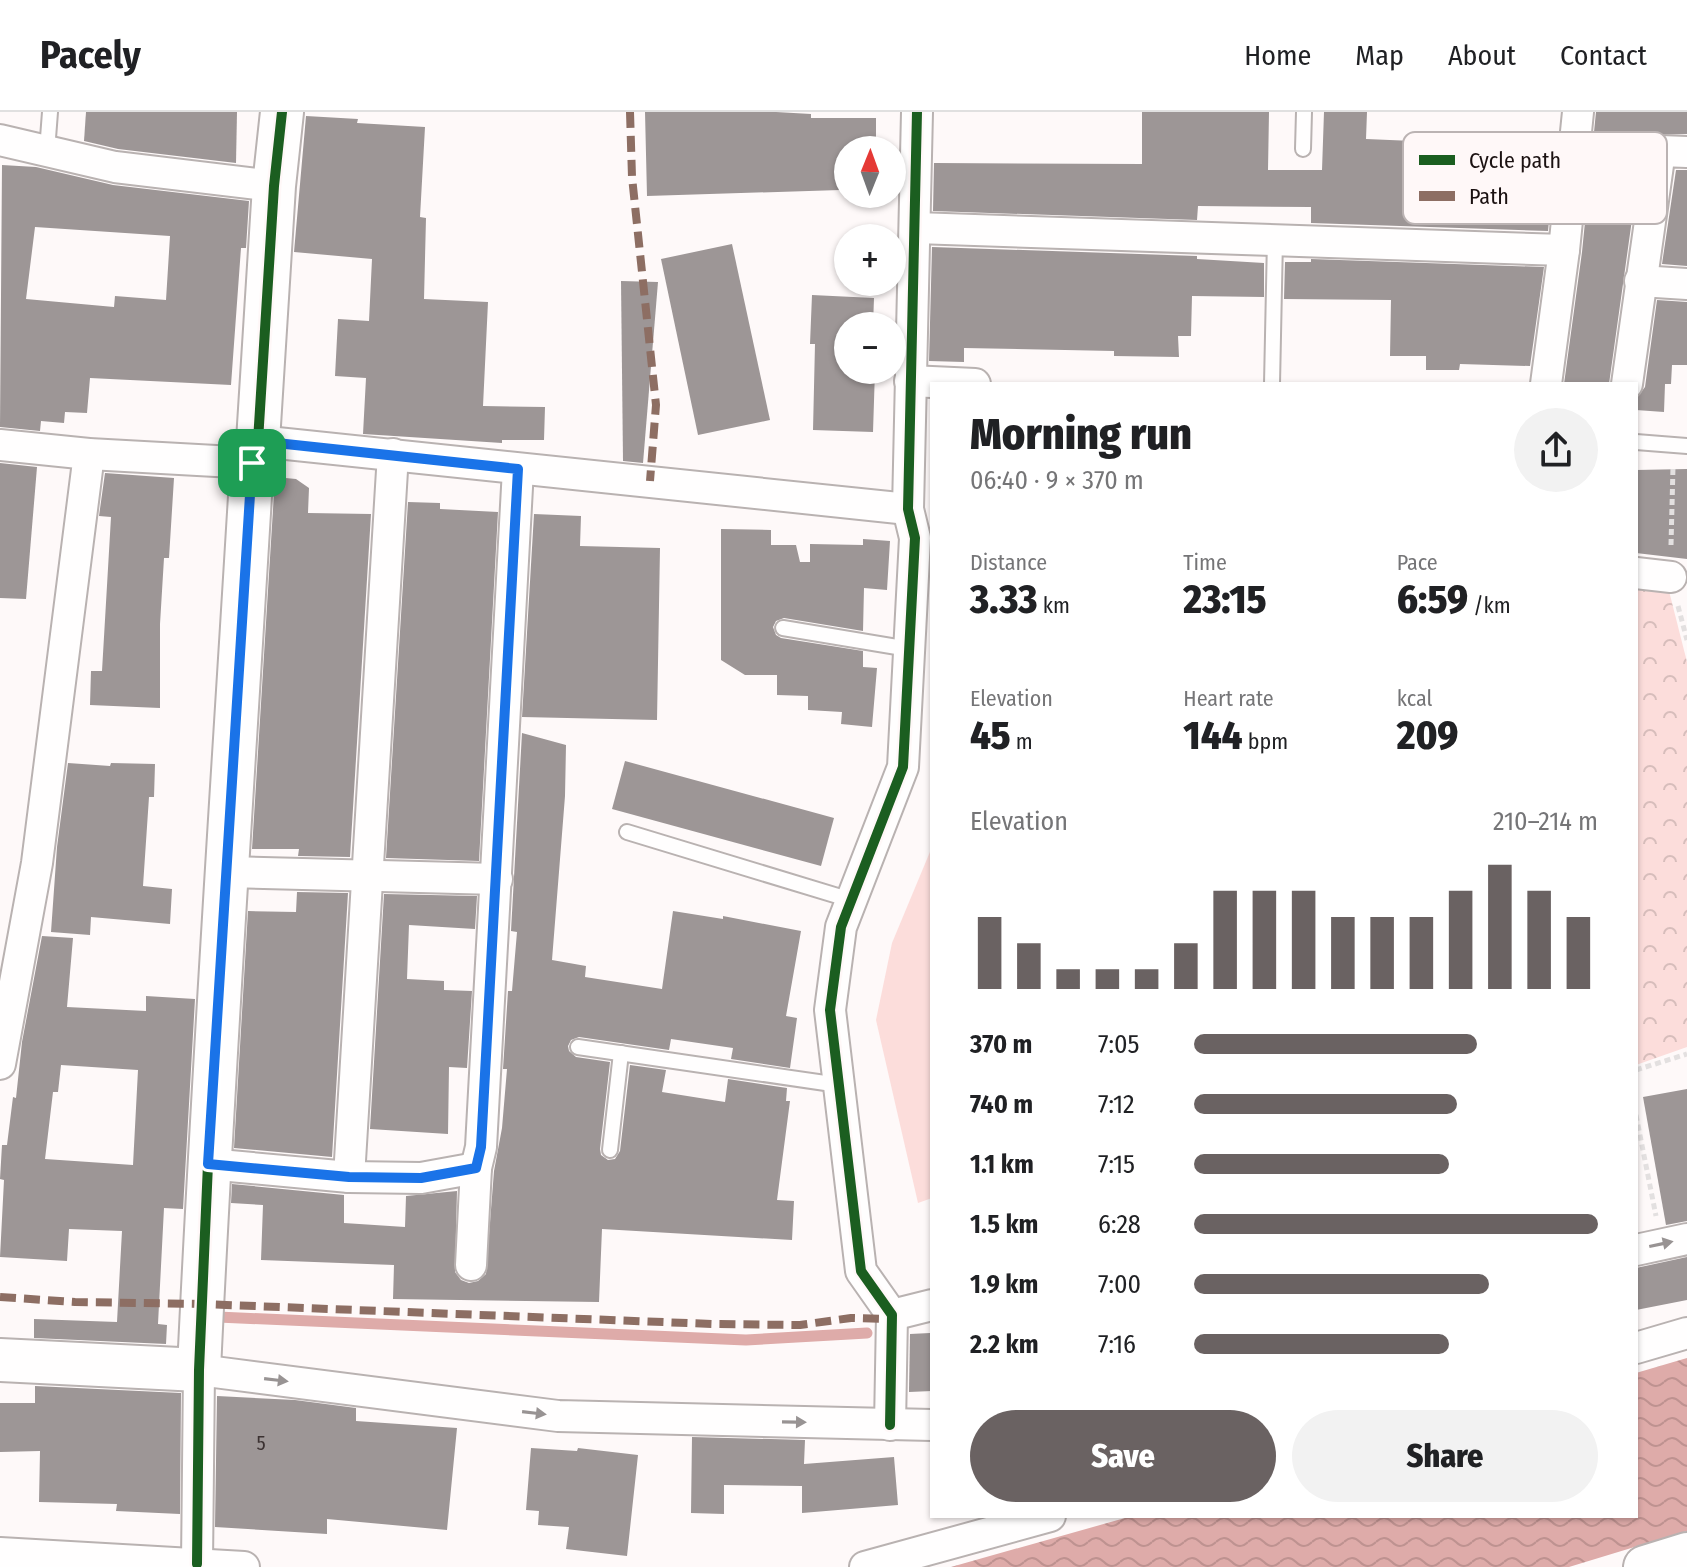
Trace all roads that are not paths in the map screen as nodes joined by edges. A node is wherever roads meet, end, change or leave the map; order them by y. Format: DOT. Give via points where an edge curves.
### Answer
graph roads {
  1 [pos="50,112"];
  2 [pos="282,112"];
  3 [pos="917,112"];
  4 [pos="1304,112"];
  5 [pos="1578,112"];
  6 [pos="1576,132"];
  7 [pos="0,140"];
  8 [pos="1303,149"];
  9 [pos="47,151"];
  10 [pos="1667,151"];
  11 [pos="1687,152"];
  12 [pos="274,186"];
  13 [pos="1567,224"];
  14 [pos="1649,224"];
  15 [pos="916,228"];
  16 [pos="1275,239"];
  17 [pos="1564,250"];
  18 [pos="1640,281"];
  19 [pos="1687,284"];
  20 [pos="910,381"];
  21 [pos="932,382"];
  22 [pos="1272,382"];
  23 [pos="1546,382"];
  24 [pos="1627,382"];
  25 [pos="1638,442"];
  26 [pos="0,445"];
  27 [pos="1687,446"];
  28 [pos="255,452"];
  29 [pos="89,454"];
  30 [pos="393,454"];
  31 [pos="518,469"];
  32 [pos="908,509"];
  33 [pos="1638,573"];
  34 [pos="1671,577"];
  35 [pos="783,628"];
  36 [pos="909,649"];
  37 [pos="627,832"];
  38 [pos="228,872"];
  39 [pos="367,876"];
  40 [pos="497,879"];
  41 [pos="851,900"];
  42 [pos="578,1047"];
  43 [pos="621,1053"];
  44 [pos="0,1064"];
  45 [pos="839,1085"];
  46 [pos="610,1150"];
  47 [pos="208,1164"];
  48 [pos="476,1168"];
  49 [pos="349,1177"];
  50 [pos="471,1265"];
  51 [pos="930,1306"];
  52 [pos="892,1315"];
  53 [pos="1687,1333"];
  54 [pos="1638,1347"];
  55 [pos="0,1360"];
  56 [pos="199,1370"];
  57 [pos="890,1425"];
  58 [pos="930,1425"];
  59 [pos="1043,1518"];
  60 [pos="0,1553"];
  61 [pos="1687,1554"];
  62 [pos="197,1564"];
  63 [pos="244,1567"];
  64 [pos="865,1567"];
  65 [pos="1645,1567"];
  1 -- 9 [label="lane"];
  2 -- 12 [label="street"];
  3 -- 15 [label="street"];
  4 -- 8 [label="lane"];
  5 -- 6 [label="street"];
  7 -- 9 [label="street"];
  9 -- 12 [label="street" via="115,167"];
  10 -- 11 [label="street"];
  12 -- 28 [label="street"];
  13 -- 17 [label="street"];
  14 -- 18 [label="street"];
  15 -- 16 [label="street"];
  15 -- 20 [label="street"];
  16 -- 17 [label="street"];
  16 -- 22 [label="lane"];
  17 -- 23 [label="street"];
  18 -- 19 [label="street"];
  18 -- 24 [label="street"];
  20 -- 21 [label="street"];
  20 -- 32 [label="street"];
  25 -- 27 [label="lane"];
  26 -- 29 [label="street"];
  28 -- 29 [label="street"];
  28 -- 30 [label="street"];
  28 -- 38 [label="street"];
  29 -- 44 [label="street" via="37,863"];
  30 -- 31 [label="street"];
  30 -- 39 [label="street"];
  31 -- 32 [label="street"];
  31 -- 40 [label="street"];
  32 -- 36 [label="street" via="915,538"];
  33 -- 34 [label="street"];
  35 -- 36 [label="lane"];
  36 -- 41 [label="street" via="903,767"];
  37 -- 41 [label="lane"];
  38 -- 39 [label="street"];
  38 -- 47 [label="street"];
  39 -- 40 [label="street"];
  39 -- 49 [label="street"];
  40 -- 48 [label="street"];
  41 -- 45 [label="street" via="841,927 830,1010"];
  42 -- 43 [label="lane"];
  43 -- 45 [label="lane"];
  43 -- 46 [label="lane"];
  45 -- 52 [label="street" via="861,1271"];
  47 -- 49 [label="street"];
  47 -- 56 [label="street"];
  48 -- 49 [label="street" via="421,1178"];
  48 -- 50 [label="street"];
  51 -- 52 [label="street"];
  52 -- 57 [label="street"];
  53 -- 54 [label="street"];
  55 -- 56 [label="street"];
  56 -- 57 [label="street, one-way" via="558,1416"];
  56 -- 62 [label="street"];
  57 -- 58 [label="street"];
  59 -- 64 [label="street"];
  60 -- 62 [label="street"];
  61 -- 65 [label="street"];
  62 -- 63 [label="street"];
}
